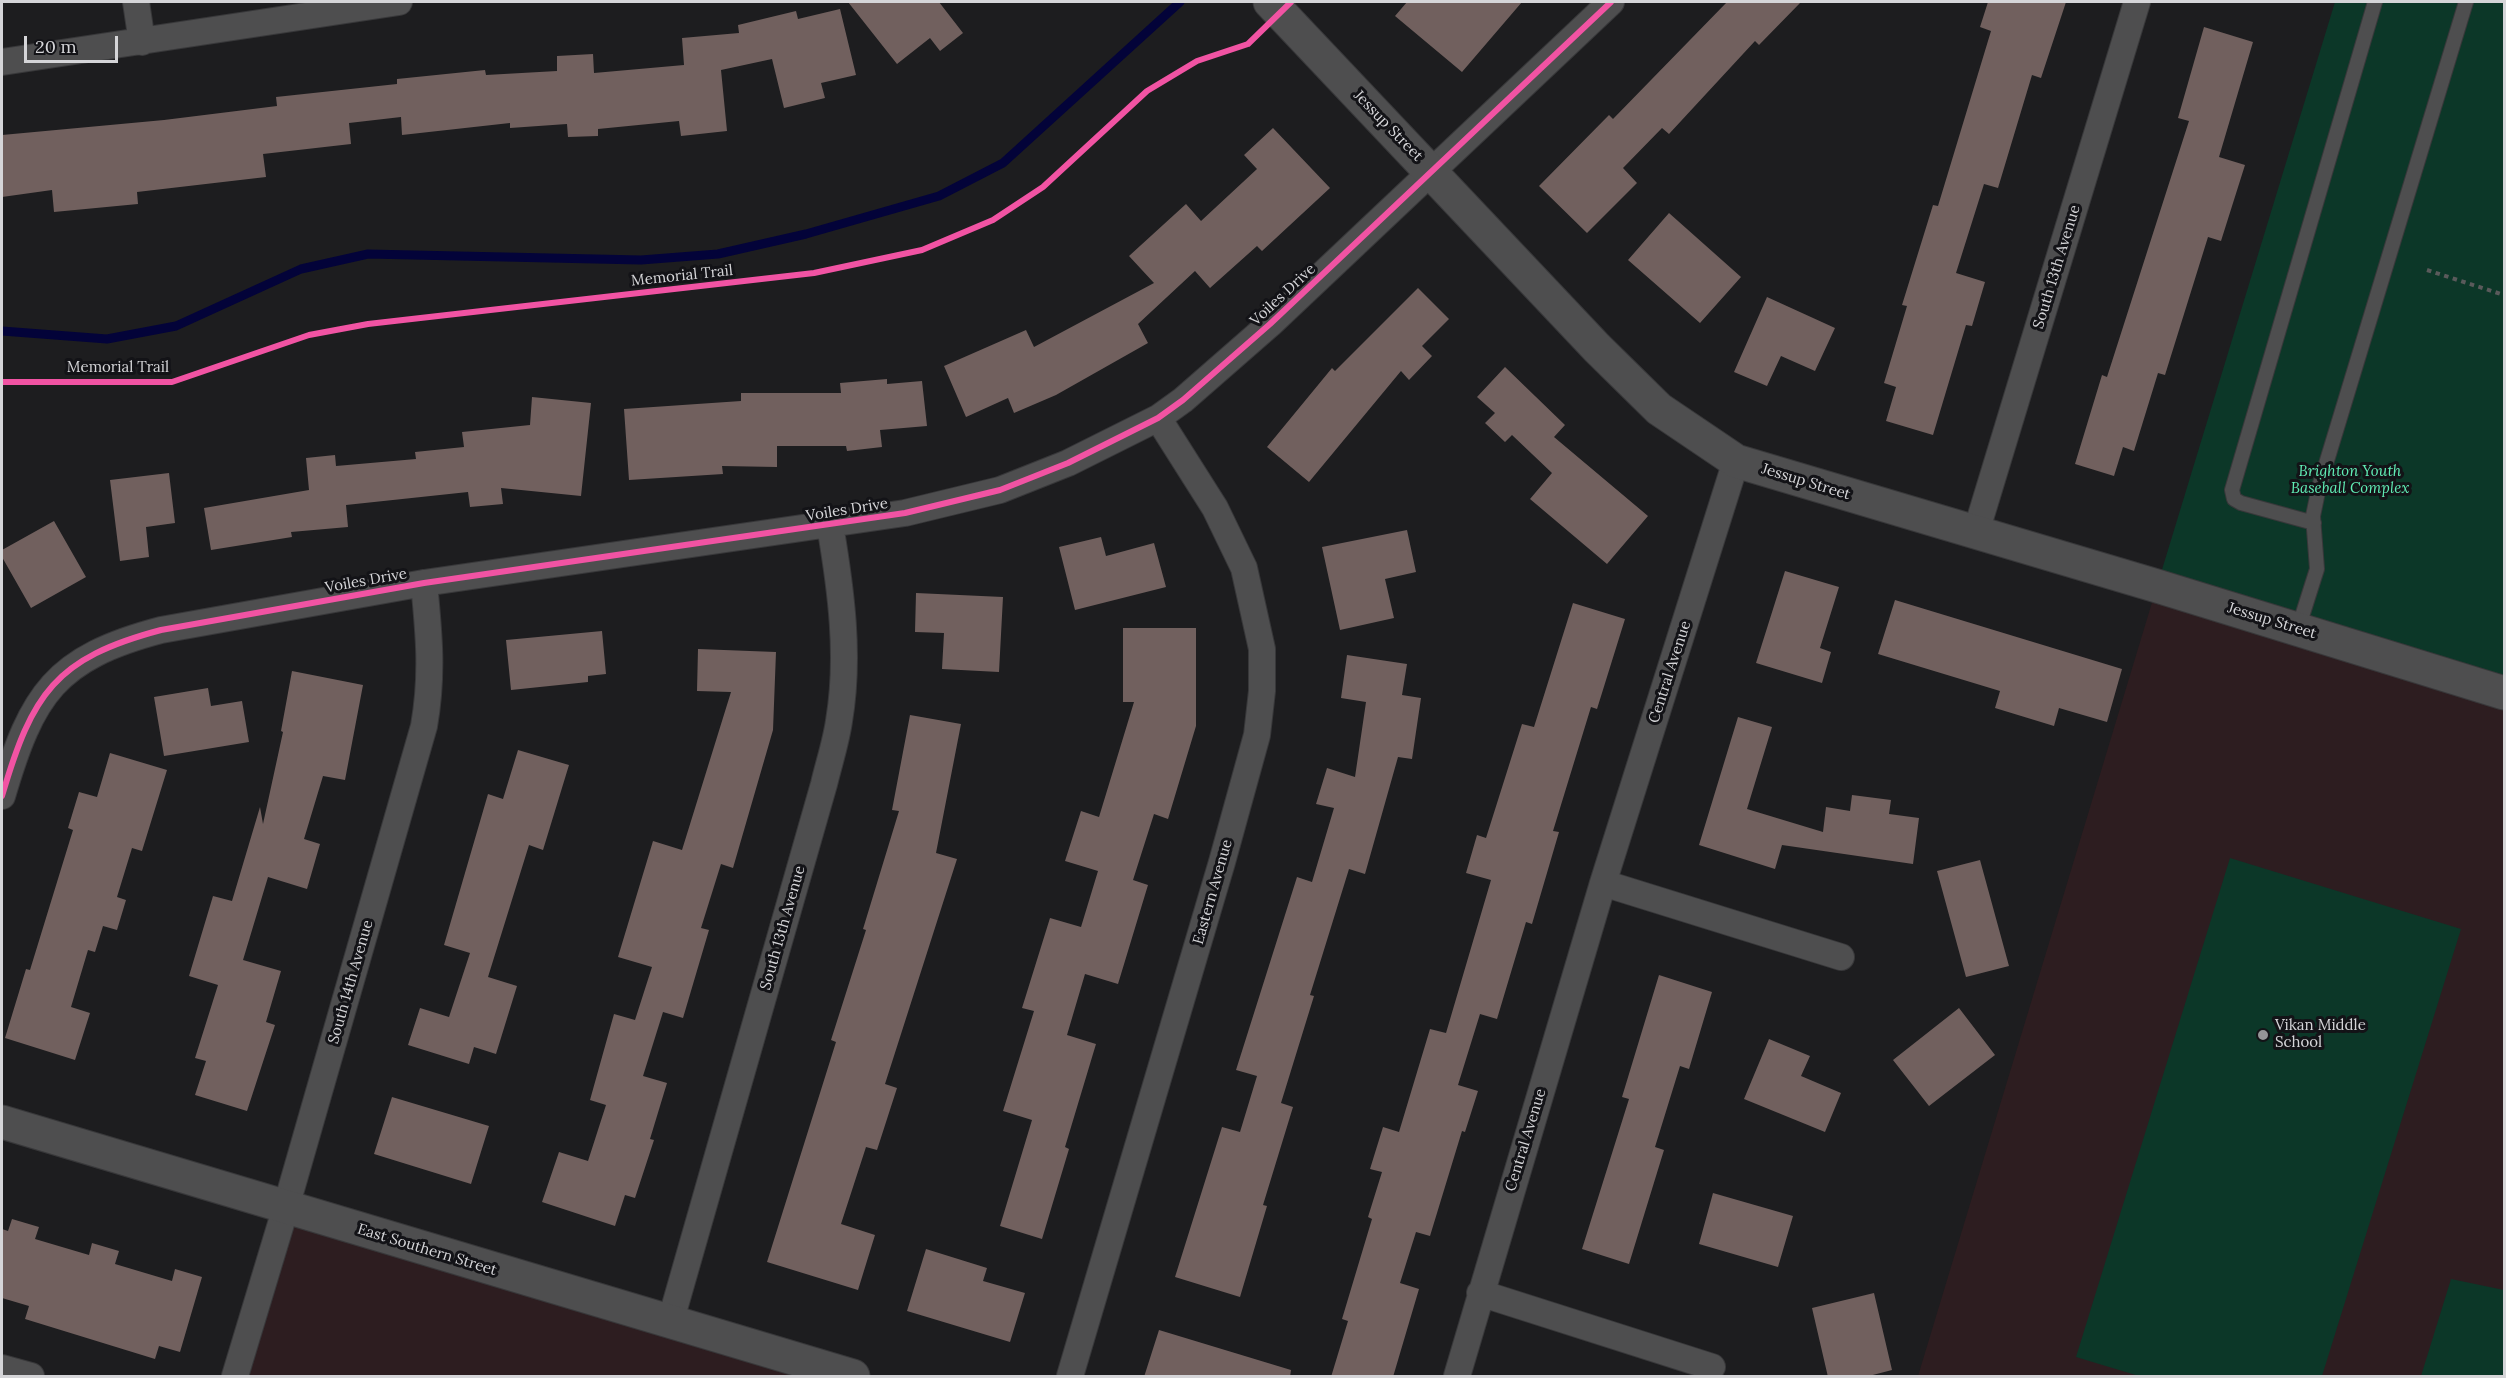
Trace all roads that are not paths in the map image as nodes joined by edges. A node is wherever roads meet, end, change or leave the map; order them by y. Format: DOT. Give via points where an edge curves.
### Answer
graph roads {
  1 [pos="136,2"];
  2 [pos="399,2"];
  3 [pos="1270,2"];
  4 [pos="1611,2"];
  5 [pos="2137,2"];
  6 [pos="2375,2"];
  7 [pos="2466,2"];
  8 [pos="142,42"];
  9 [pos="2,62"];
  10 [pos="1431,171"];
  11 [pos="1158,418"];
  12 [pos="1737,461"];
  13 [pos="2314,523"];
  14 [pos="830,525"];
  15 [pos="1976,532"];
  16 [pos="424,583"];
  17 [pos="2298,629"];
  18 [pos="2505,693"];
  19 [pos="2,796"];
  20 [pos="1603,883"];
  21 [pos="1841,957"];
  22 [pos="2,1122"];
  23 [pos="286,1207"];
  24 [pos="1480,1293"];
  25 [pos="670,1323"];
  26 [pos="1712,1367"];
  27 [pos="2,1368"];
  28 [pos="31,1377"];
  29 [pos="235,1377"];
  30 [pos="853,1377"];
  31 [pos="1070,1377"];
  32 [pos="1457,1377"];
  1 -- 8 [label="street"];
  2 -- 8 [label="street"];
  3 -- 10 [label="street, Jessup Street"];
  4 -- 10 [label="street, Voiles Drive"];
  5 -- 15 [label="street, South 13th Avenue"];
  6 -- 13 [label="lane" via="2232,490 2234,499 2241,503"];
  7 -- 13 [label="lane" via="2319,487"];
  8 -- 9 [label="street"];
  10 -- 11 [label="street, Voiles Drive" via="1270,324"];
  10 -- 12 [label="street, Jessup Street" via="1659,409"];
  11 -- 14 [label="street, Voiles Drive" via="1068,463 1000,490 905,513"];
  11 -- 31 [label="street, Eastern Avenue" via="1215,508 1244,568 1262,649 1262,691 1257,735 1222,862"];
  12 -- 15 [label="street, Jessup Street"];
  12 -- 20 [label="street, Central Avenue"];
  13 -- 17 [label="lane" via="2317,569"];
  14 -- 16 [label="street, Voiles Drive"];
  14 -- 25 [label="street, South 13th Avenue" via="843,628 844,680 839,723"];
  15 -- 17 [label="street, Jessup Street"];
  16 -- 19 [label="street, Voiles Drive" via="160,630 99,650 74,664 37,706 14,754"];
  16 -- 23 [label="street, South 14th Avenue" via="431,651 424,726"];
  17 -- 18 [label="street, Jessup Street"];
  20 -- 21 [label="street"];
  20 -- 24 [label="street, Central Avenue"];
  22 -- 23 [label="street, East Southern Street"];
  23 -- 25 [label="street, East Southern Street"];
  23 -- 29 [label="street, South 14th Avenue"];
  24 -- 26 [label="street"];
  24 -- 32 [label="street, Central Avenue"];
  25 -- 30 [label="street, East Southern Street"];
  27 -- 28 [label="street"];
}
